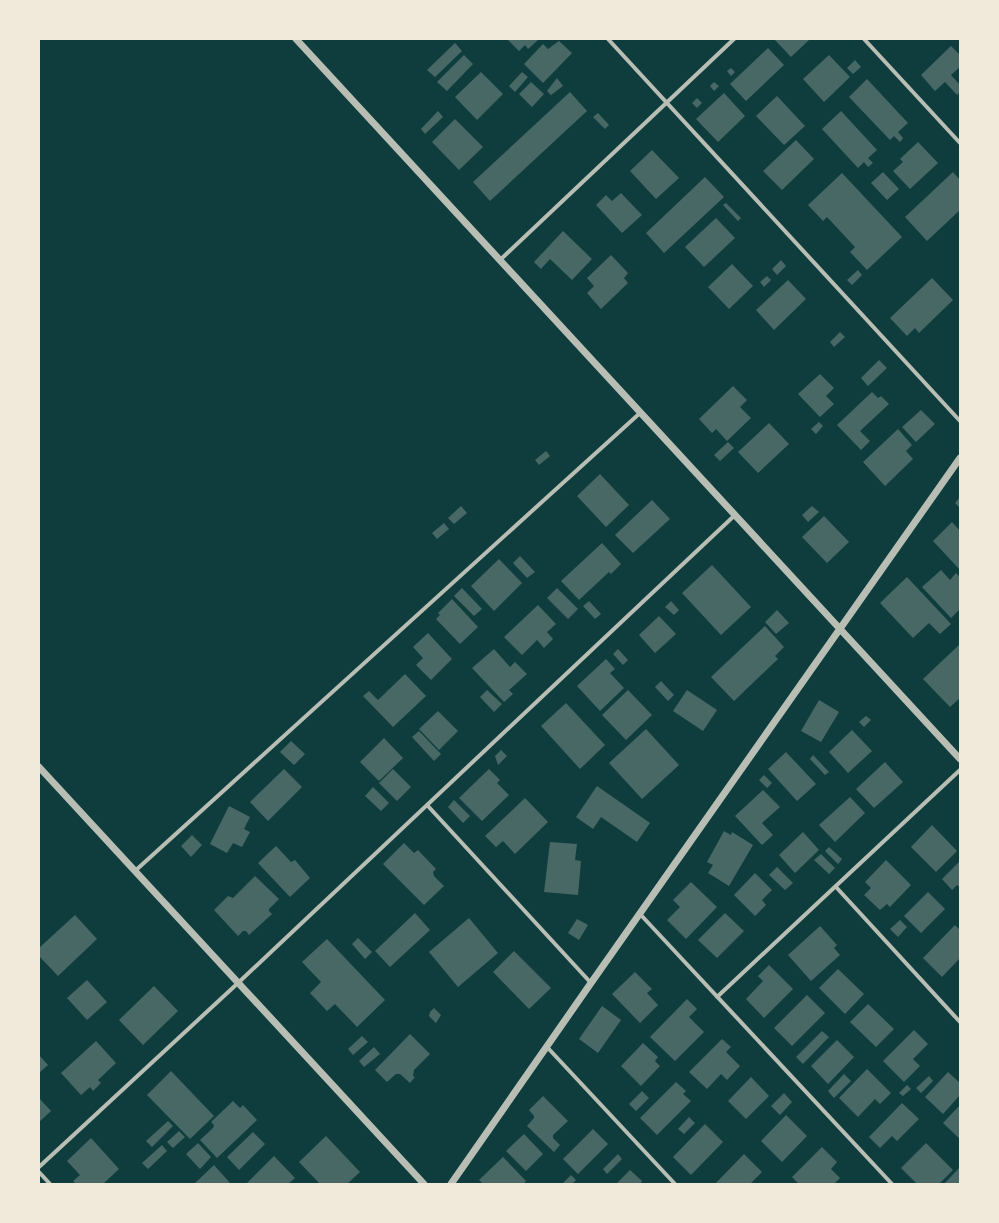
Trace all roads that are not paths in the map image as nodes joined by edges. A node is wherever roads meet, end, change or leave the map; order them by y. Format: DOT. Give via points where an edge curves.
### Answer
graph roads {
  1 [pos="296,39"];
  2 [pos="608,39"];
  3 [pos="734,39"];
  4 [pos="864,39"];
  5 [pos="667,102"];
  6 [pos="960,143"];
  7 [pos="500,260"];
  8 [pos="640,413"];
  9 [pos="960,421"];
  10 [pos="960,458"];
  11 [pos="735,515"];
  12 [pos="840,630"];
  13 [pos="960,759"];
  14 [pos="39,767"];
  15 [pos="960,770"];
  16 [pos="427,805"];
  17 [pos="135,870"];
  18 [pos="836,887"];
  19 [pos="640,914"];
  20 [pos="238,983"];
  21 [pos="591,983"];
  22 [pos="717,997"];
  23 [pos="960,1022"];
  24 [pos="547,1047"];
  25 [pos="39,1167"];
  26 [pos="39,1172"];
  27 [pos="50,1184"];
  28 [pos="424,1184"];
  29 [pos="451,1184"];
  30 [pos="675,1184"];
  31 [pos="892,1184"];
  1 -- 7 [label="street"];
  2 -- 5 [label="street"];
  3 -- 5 [label="street"];
  4 -- 6 [label="street"];
  5 -- 7 [label="street"];
  5 -- 9 [label="street"];
  7 -- 8 [label="street"];
  8 -- 11 [label="street"];
  8 -- 17 [label="street"];
  10 -- 12 [label="street"];
  11 -- 12 [label="street"];
  11 -- 16 [label="street"];
  12 -- 13 [label="street"];
  12 -- 19 [label="street"];
  14 -- 17 [label="street"];
  15 -- 18 [label="street"];
  16 -- 20 [label="street"];
  16 -- 21 [label="street"];
  17 -- 20 [label="street"];
  18 -- 22 [label="street"];
  18 -- 23 [label="street"];
  19 -- 21 [label="street"];
  19 -- 22 [label="street"];
  20 -- 25 [label="street"];
  20 -- 28 [label="street"];
  21 -- 24 [label="street"];
  22 -- 31 [label="street"];
  24 -- 29 [label="street"];
  24 -- 30 [label="street"];
  26 -- 27 [label="street"];
}
